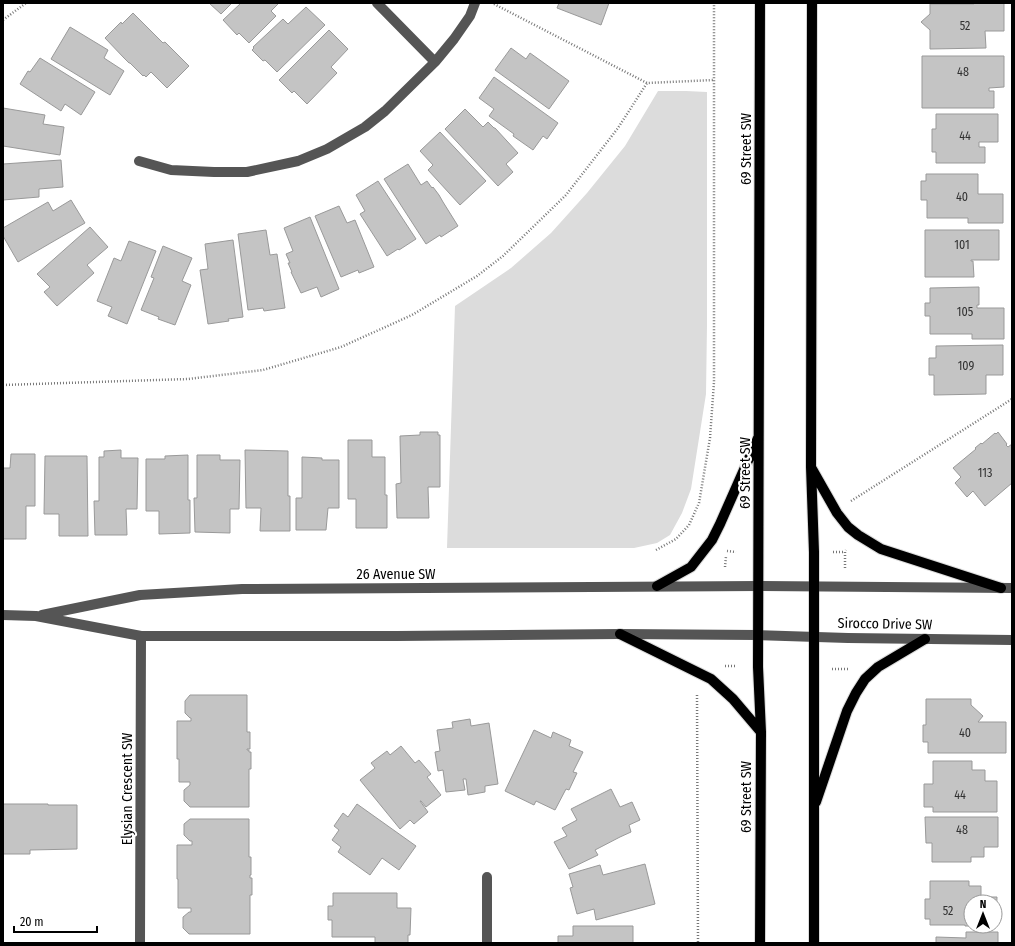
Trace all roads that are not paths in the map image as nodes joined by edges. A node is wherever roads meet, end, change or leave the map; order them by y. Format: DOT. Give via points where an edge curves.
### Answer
graph roads {
  1 [pos="377,3"];
  2 [pos="476,3"];
  3 [pos="760,3"];
  4 [pos="812,3"];
  5 [pos="435,62"];
  6 [pos="139,161"];
  7 [pos="759,434"];
  8 [pos="811,466"];
  9 [pos="657,586"];
  10 [pos="759,586"];
  11 [pos="814,586"];
  12 [pos="1000,588"];
  13 [pos="1012,588"];
  14 [pos="3,615"];
  15 [pos="36,616"];
  16 [pos="620,634"];
  17 [pos="758,635"];
  18 [pos="141,636"];
  19 [pos="814,637"];
  20 [pos="925,639"];
  21 [pos="1012,640"];
  22 [pos="761,732"];
  23 [pos="814,810"];
  24 [pos="487,877"];
  25 [pos="140,943"];
  26 [pos="487,943"];
  27 [pos="760,943"];
  28 [pos="814,943"];
  1 -- 5 [label="street"];
  2 -- 5 [label="street" via="466,22"];
  3 -- 7 [label="main road, 69 Street SW"];
  4 -- 8 [label="main road"];
  5 -- 6 [label="street" via="365,127 327,150 298,161 247,172 214,172 171,170"];
  7 -- 9 [label="main road" via="712,540 691,567"];
  7 -- 10 [label="main road, 69 Street SW"];
  8 -- 11 [label="main road"];
  8 -- 12 [label="main road" via="837,513 858,535 881,549"];
  9 -- 10 [label="street, 26 Avenue SW"];
  9 -- 15 [label="street, 26 Avenue SW" via="242,589 140,595"];
  10 -- 11 [label="street"];
  10 -- 17 [label="main road, 69 Street SW"];
  11 -- 12 [label="street"];
  11 -- 19 [label="main road"];
  12 -- 13 [label="street"];
  14 -- 15 [label="street, 26 Avenue SW"];
  15 -- 18 [label="street, 26 Avenue SW"];
  16 -- 17 [label="street, 26 Avenue SW"];
  16 -- 18 [label="street, 26 Avenue SW"];
  16 -- 22 [label="main road" via="711,679 733,699"];
  17 -- 19 [label="street, Sirocco Drive SW"];
  17 -- 22 [label="main road, 69 Street SW"];
  18 -- 25 [label="street, Elysian Crescent SW"];
  19 -- 20 [label="street, Sirocco Drive SW"];
  19 -- 23 [label="main road"];
  20 -- 21 [label="street, Sirocco Drive SW"];
  20 -- 23 [label="main road" via="878,667 865,679 847,711"];
  22 -- 27 [label="main road, 69 Street SW"];
  23 -- 28 [label="main road"];
  24 -- 26 [label="street"];
}
